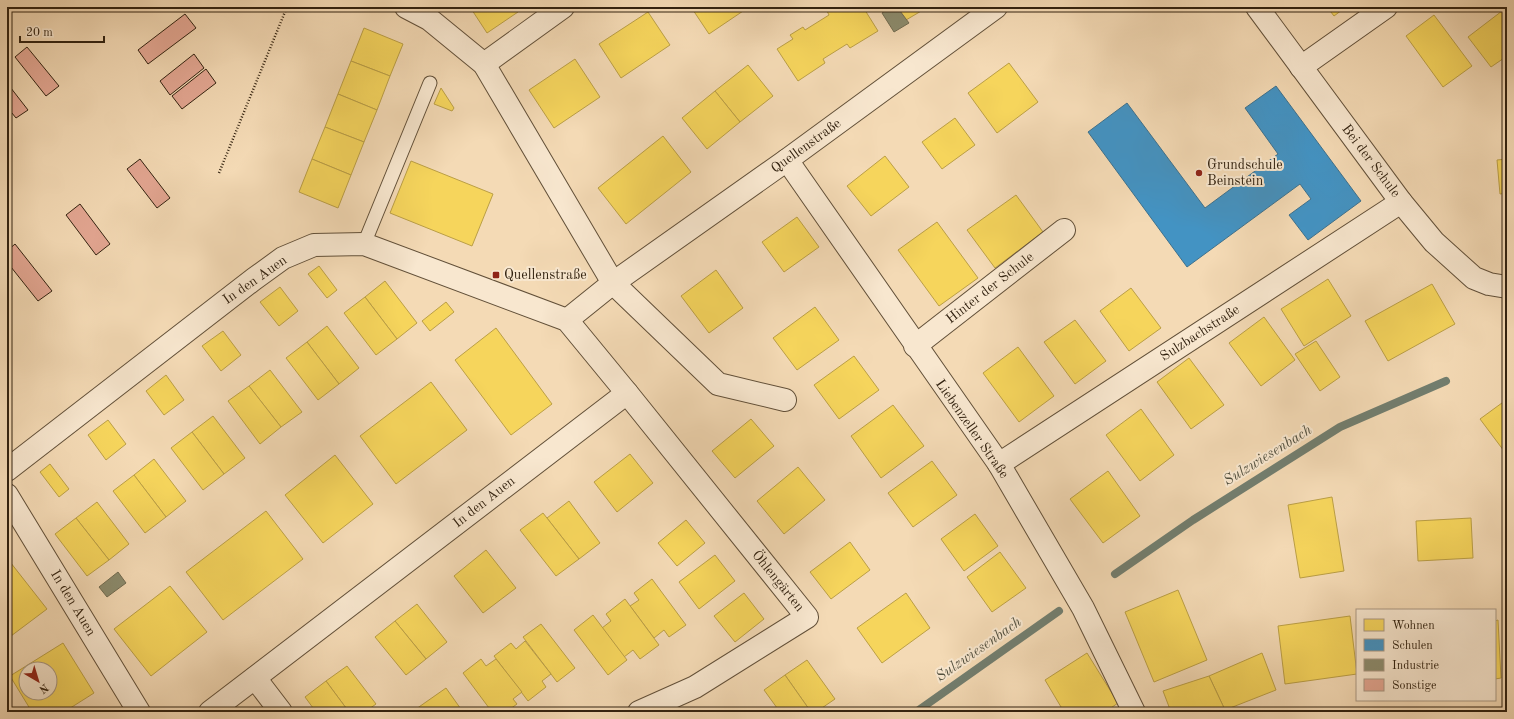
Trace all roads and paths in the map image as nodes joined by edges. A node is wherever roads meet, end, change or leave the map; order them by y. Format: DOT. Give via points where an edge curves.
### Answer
graph roads {
  1 [pos="288,7"];
  2 [pos="406,7"];
  3 [pos="563,7"];
  4 [pos="1257,7"];
  5 [pos="1386,7"];
  6 [pos="992,8"];
  7 [pos="484,64"];
  8 [pos="1302,67"];
  9 [pos="430,83"];
  10 [pos="787,160"];
  11 [pos="219,173"];
  12 [pos="1402,202"];
  13 [pos="1064,230"];
  14 [pos="364,244"];
  15 [pos="613,283"];
  16 [pos="1498,285"];
  17 [pos="567,320"];
  18 [pos="915,346"];
  19 [pos="627,393"];
  20 [pos="785,400"];
  21 [pos="999,464"];
  22 [pos="7,470"];
  23 [pos="7,495"];
  24 [pos="255,678"];
  25 [pos="139,712"];
  26 [pos="210,712"];
  27 [pos="281,712"];
  28 [pos="639,712"];
  29 [pos="1134,712"];
  1 -- 11 [label="path"];
  2 -- 7 [label="street" via="429,19"];
  3 -- 7 [label="street"];
  4 -- 8 [label="street, Bei der Schule"];
  5 -- 8 [label="street"];
  6 -- 10 [label="street, Quellenstraße"];
  7 -- 15 [label="street"];
  8 -- 12 [label="street, Bei der Schule"];
  9 -- 14 [label="lane"];
  10 -- 15 [label="street, Quellenstraße"];
  10 -- 18 [label="street, Liebenzeller Straße"];
  12 -- 16 [label="street, Bei der Schule" via="1434,242 1474,278"];
  12 -- 21 [label="street, Sulzbachstraße"];
  13 -- 18 [label="street, Hinter der Schule"];
  14 -- 17 [label="street, In den Auen"];
  14 -- 22 [label="street, In den Auen" via="314,245 283,258"];
  15 -- 17 [label="street"];
  15 -- 20 [label="street" via="718,384"];
  17 -- 19 [label="street"];
  18 -- 21 [label="street, Liebenzeller Straße"];
  19 -- 24 [label="street, In den Auen"];
  19 -- 28 [label="street, Öhlengärten" via="807,618 694,687"];
  21 -- 29 [label="street, Liebenzeller Straße" via="1083,608"];
  23 -- 25 [label="street, In den Auen"];
  24 -- 26 [label="street, In den Auen"];
  24 -- 27 [label="street"];
}
